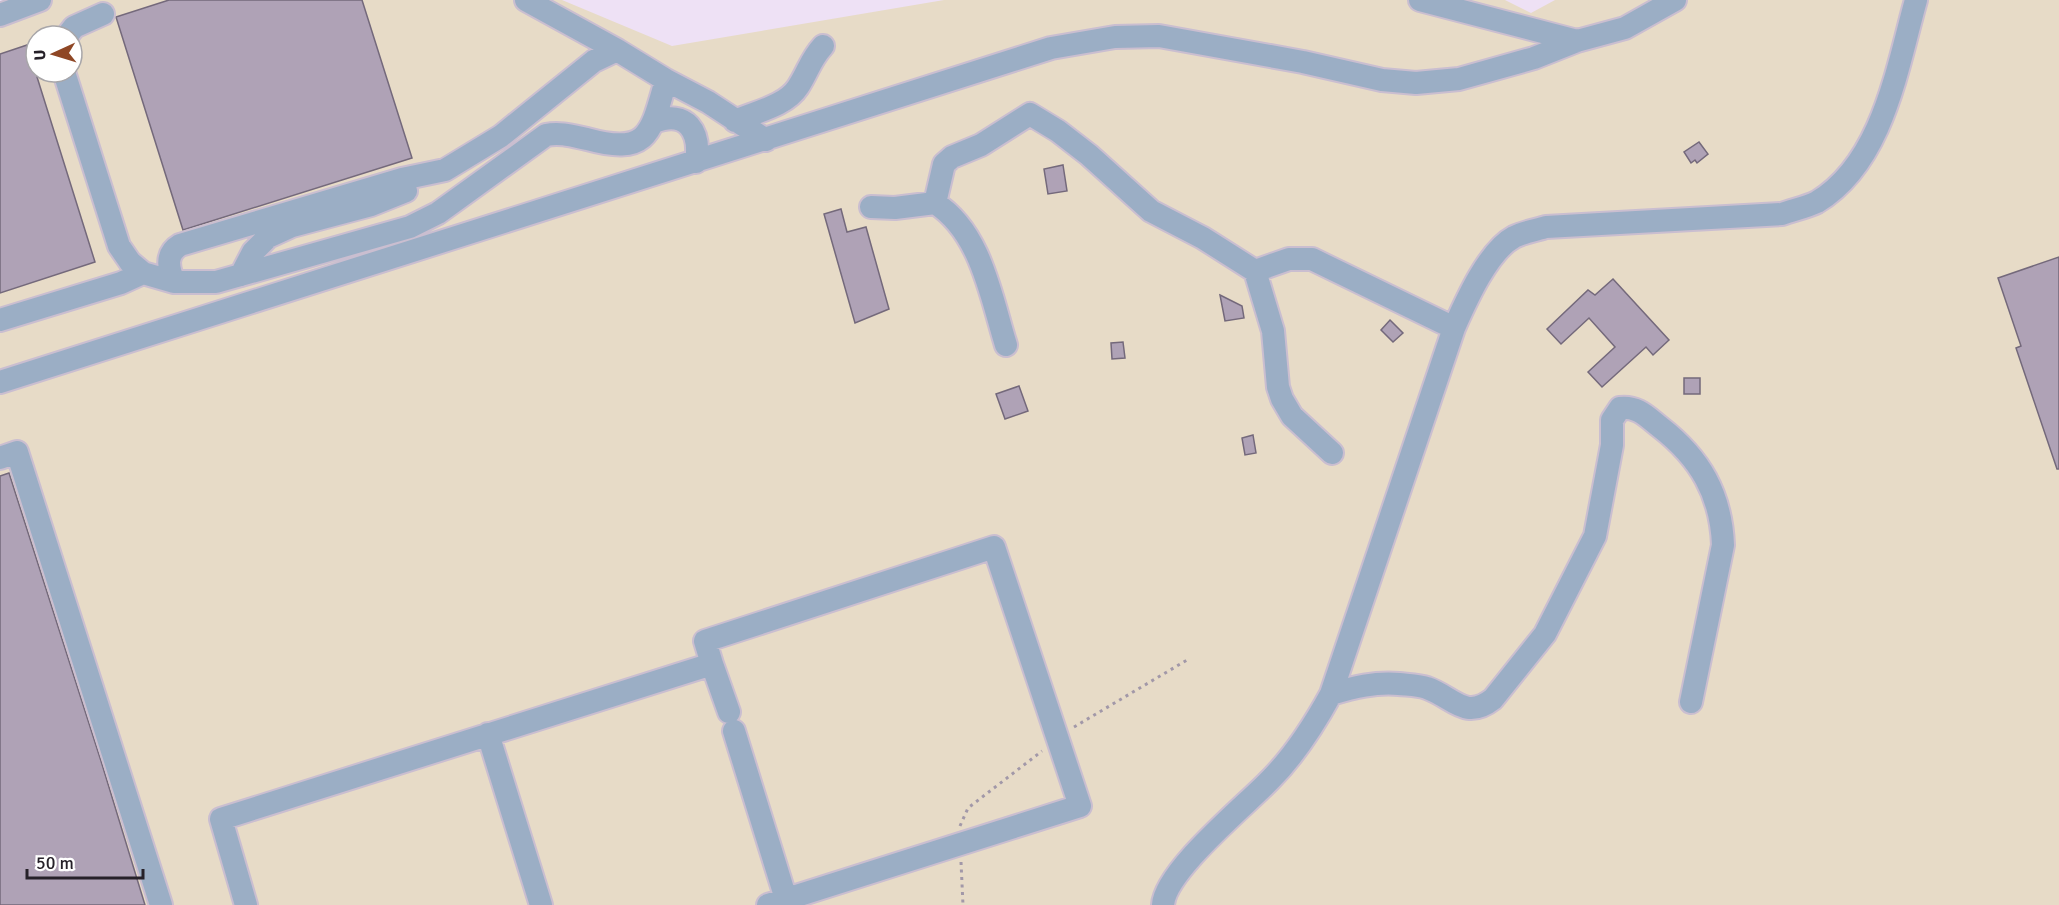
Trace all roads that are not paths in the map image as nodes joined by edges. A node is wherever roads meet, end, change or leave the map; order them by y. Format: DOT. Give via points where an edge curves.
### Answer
graph roads {
  1 [pos="40,0"];
  2 [pos="526,0"];
  3 [pos="1420,0"];
  4 [pos="1675,0"];
  5 [pos="1916,0"];
  6 [pos="103,14"];
  7 [pos="0,15"];
  8 [pos="81,24"];
  9 [pos="1577,41"];
  10 [pos="823,46"];
  11 [pos="617,50"];
  12 [pos="666,80"];
  13 [pos="68,84"];
  14 [pos="735,121"];
  15 [pos="654,122"];
  16 [pos="766,140"];
  17 [pos="696,162"];
  18 [pos="445,170"];
  19 [pos="935,203"];
  20 [pos="871,207"];
  21 [pos="1255,271"];
  22 [pos="143,273"];
  23 [pos="241,275"];
  24 [pos="174,282"];
  25 [pos="0,320"];
  26 [pos="1454,328"];
  27 [pos="1006,345"];
  28 [pos="0,382"];
  29 [pos="1332,453"];
  30 [pos="0,458"];
  31 [pos="712,664"];
  32 [pos="1331,694"];
  33 [pos="1691,702"];
  34 [pos="488,734"];
  35 [pos="1169,901"];
  36 [pos="777,902"];
  37 [pos="161,905"];
  38 [pos="246,905"];
  39 [pos="541,905"];
  1 -- 7 [label="street"];
  2 -- 11 [label="street"];
  3 -- 9 [label="street"];
  4 -- 9 [label="street" via="1625,28"];
  5 -- 26 [label="street" via="1873,138 1846,177 1816,202 1782,214 1587,223 1546,227 1513,238 1472,287"];
  6 -- 8 [label="street"];
  9 -- 16 [label="street" via="1534,58 1459,79 1416,83 1382,80 1159,36 1115,37 1051,48"];
  10 -- 14 [label="street" via="788,98"];
  11 -- 12 [label="street"];
  11 -- 18 [label="street" via="594,61 501,136"];
  12 -- 14 [label="street"];
  12 -- 15 [label="street"];
  13 -- 22 [label="street" via="119,246"];
  14 -- 16 [label="street"];
  15 -- 17 [label="street" via="673,117 686,122 698,142"];
  15 -- 23 [label="street" via="642,139 626,146 556,133 546,135 438,213 410,227"];
  16 -- 17 [label="street"];
  17 -- 28 [label="street"];
  18 -- 23 [label="street" via="424,185 371,205 292,225 268,237 253,252"];
  18 -- 24 [label="street" via="402,179 180,245 169,261"];
  19 -- 20 [label="street"];
  19 -- 21 [label="street" via="944,164 1030,114 1089,155 1151,212 1203,238"];
  19 -- 27 [label="street" via="945,209 974,245"];
  21 -- 26 [label="street" via="1289,259 1312,259"];
  21 -- 29 [label="street" via="1273,332 1282,399 1292,416"];
  22 -- 24 [label="street"];
  22 -- 25 [label="street"];
  23 -- 24 [label="street" via="216,282"];
  26 -- 32 [label="street"];
  30 -- 37 [label="street" via="17,452"];
  31 -- 34 [label="street"];
  31 -- 36 [label="street" via="731,722"];
  31 -- 36 [label="street" via="705,641 994,547 1080,806"];
  32 -- 33 [label="street" via="1366,684 1398,684 1427,688 1473,709 1493,699 1545,634 1595,536 1612,445 1612,420 1620,408 1629,407 1683,445 1700,465 1713,489 1722,524 1723,545"];
  32 -- 35 [label="street" via="1312,729 1270,780 1178,873"];
  34 -- 38 [label="street" via="221,819"];
  34 -- 39 [label="street"];
}
